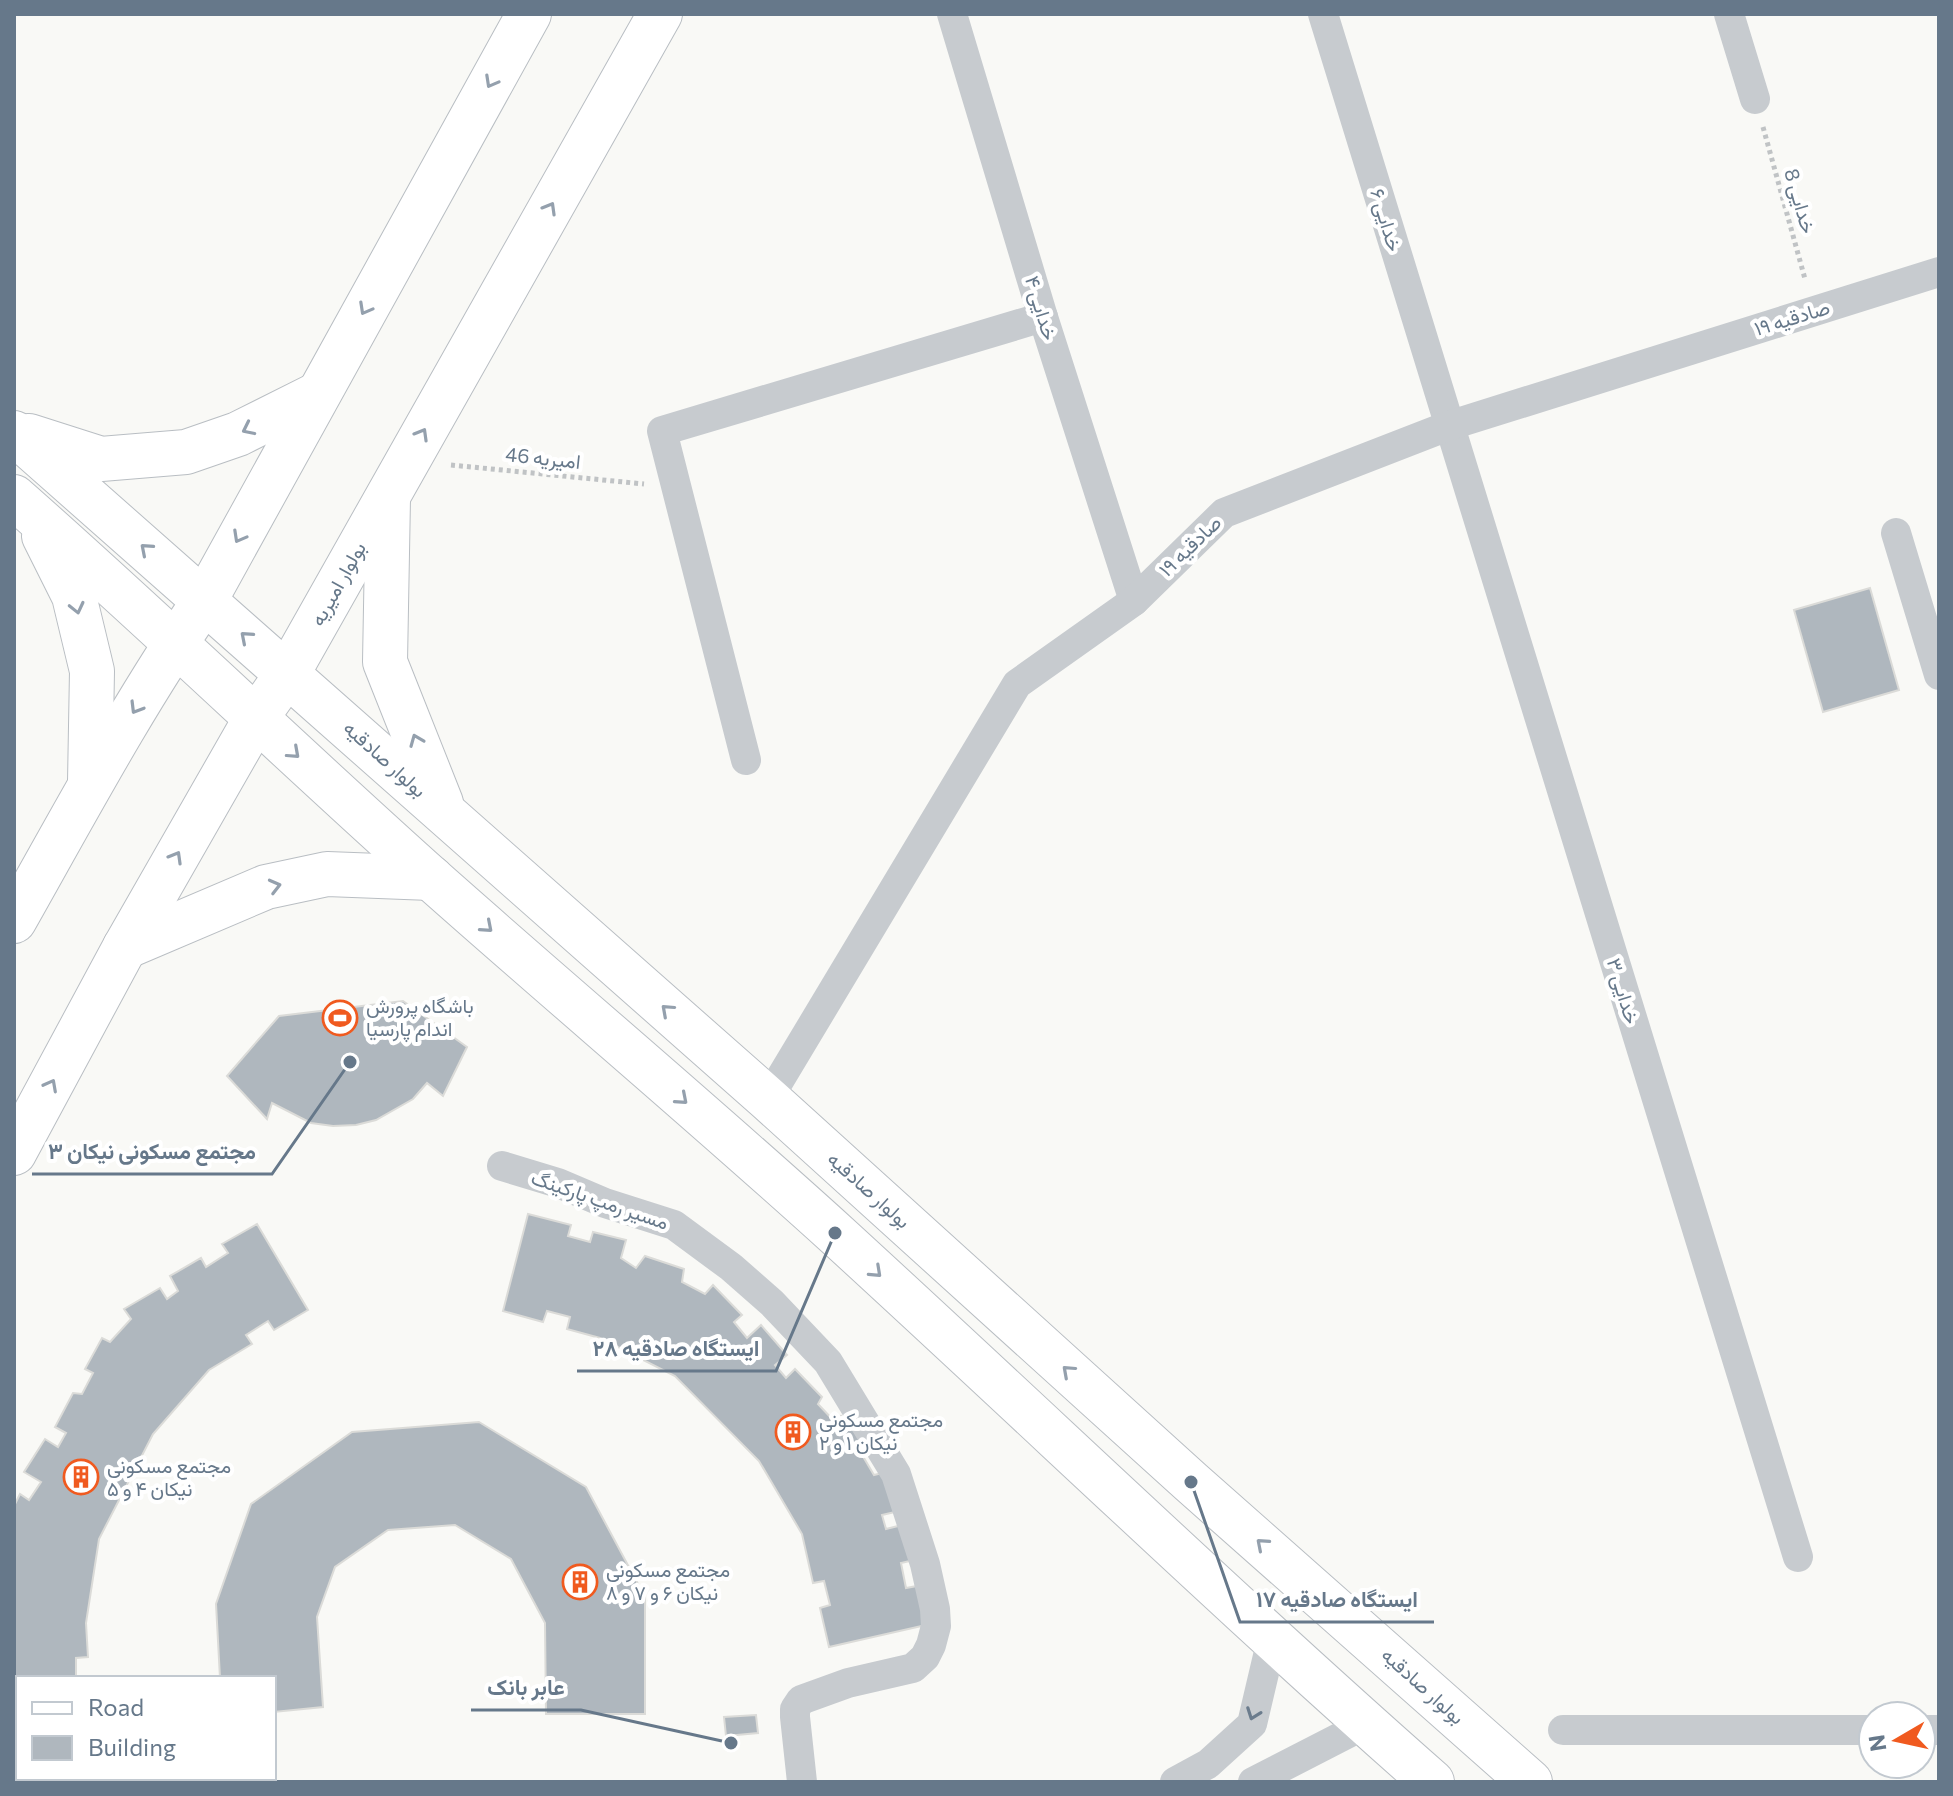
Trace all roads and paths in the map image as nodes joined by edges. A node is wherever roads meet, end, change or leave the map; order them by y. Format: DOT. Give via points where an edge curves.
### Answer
graph roads {
  1 [pos="529,14"];
  2 [pos="660,14"];
  3 [pos="952,14"];
  4 [pos="1323,14"];
  5 [pos="1729,14"];
  6 [pos="1755,99"];
  7 [pos="1939,272"];
  8 [pos="1814,311"];
  9 [pos="1043,317"];
  10 [pos="318,394"];
  11 [pos="1448,426"];
  12 [pos="14,432"];
  13 [pos="397,478"];
  14 [pos="677,487"];
  15 [pos="23,505"];
  16 [pos="1896,533"];
  17 [pos="205,600"];
  18 [pos="1134,601"];
  19 [pos="176,641"];
  20 [pos="288,673"];
  21 [pos="1939,675"];
  22 [pos="256,718"];
  23 [pos="746,760"];
  24 [pos="90,786"];
  25 [pos="445,812"];
  26 [pos="431,878"];
  27 [pos="14,921"];
  28 [pos="125,947"];
  29 [pos="768,1099"];
  30 [pos="14,1153"];
  31 [pos="502,1166"];
  32 [pos="1798,1557"];
  33 [pos="1272,1639"];
  34 [pos="1366,1724"];
  35 [pos="1563,1730"];
  36 [pos="1857,1730"];
  37 [pos="802,1782"];
  38 [pos="1175,1782"];
  39 [pos="1253,1782"];
  40 [pos="1432,1782"];
  41 [pos="1530,1782"];
  1 -- 10 [label="main road, one-way"];
  13 -- 2 [label="main road, بولوار امیریه, one-way"];
  3 -- 9 [label="street, خدایی ۴"];
  4 -- 11 [label="street, خدایی ۶"];
  5 -- 6 [label="street"];
  6 -- 8 [label="path, خدایی 8"];
  7 -- 8 [label="street, صادقیه ۱۹"];
  8 -- 11 [label="street, صادقیه ۱۹"];
  9 -- 14 [label="street" via="662,431"];
  9 -- 18 [label="street, خدایی ۴"];
  10 -- 12 [label="main road, one-way" via="238,434 186,452 101,459"];
  10 -- 17 [label="main road, one-way"];
  11 -- 18 [label="street, صادقیه ۱۹" via="1224,513"];
  11 -- 32 [label="street, خدایی ۳"];
  17 -- 12 [label="main road, بولوار صادقیه, one-way"];
  13 -- 14 [label="path, امیریه 46"];
  13 -- 20 [label="main road, بولوار امیریه"];
  25 -- 13 [label="main road, one-way" via="385,662"];
  14 -- 23 [label="street"];
  15 -- 19 [label="main road"];
  15 -- 24 [label="main road, one-way" via="74,596 92,671"];
  16 -- 21 [label="street"];
  17 -- 19 [label="main road"];
  20 -- 17 [label="main road, بولوار صادقیه, one-way"];
  18 -- 29 [label="street, صادقیه ۱۹" via="1017,684"];
  19 -- 22 [label="main road"];
  19 -- 24 [label="main road, one-way"];
  20 -- 22 [label="main road, بولوار امیریه"];
  20 -- 25 [label="main road, بولوار صادقیه"];
  22 -- 26 [label="main road, one-way"];
  28 -- 22 [label="main road, بولوار امیریه, one-way"];
  24 -- 27 [label="main road"];
  29 -- 25 [label="main road, بولوار صادقیه, one-way"];
  28 -- 26 [label="main road, one-way" via="266,887 327,874"];
  26 -- 33 [label="main road, one-way" via="835,1233"];
  30 -- 28 [label="main road, بولوار امیریه, one-way"];
  41 -- 29 [label="main road, بولوار صادقیه, one-way"];
  31 -- 37 [label="street, مسیر رمپ پارکینگ" via="674,1225 731,1267 828,1362 896,1474 935,1609 931,1645 913,1668 801,1700 795,1717"];
  33 -- 34 [label="main road"];
  33 -- 38 [label="street, one-way" via="1252,1724 1208,1764"];
  34 -- 39 [label="street"];
  34 -- 40 [label="main road"];
  35 -- 36 [label="street"];
}
